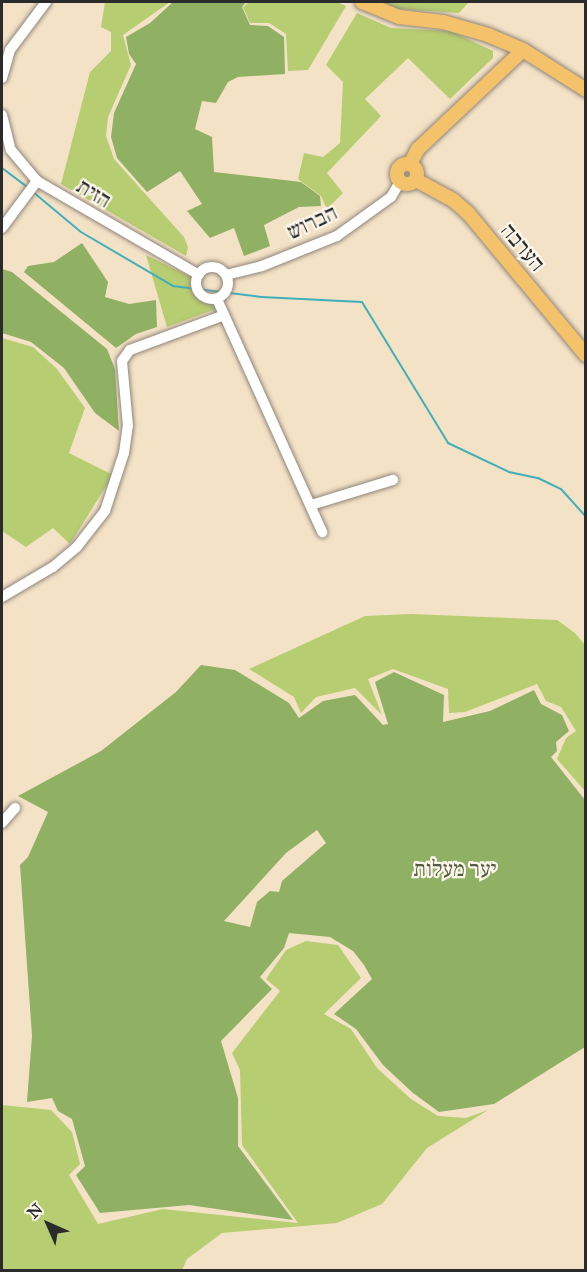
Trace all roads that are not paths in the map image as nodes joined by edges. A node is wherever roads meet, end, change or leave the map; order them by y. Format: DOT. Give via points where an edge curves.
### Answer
graph roads {
  1 [pos="46,2"];
  2 [pos="362,2"];
  3 [pos="6,47"];
  4 [pos="523,50"];
  5 [pos="2,78"];
  6 [pos="585,90"];
  7 [pos="2,115"];
  8 [pos="410,164"];
  9 [pos="416,180"];
  10 [pos="37,181"];
  11 [pos="400,182"];
  12 [pos="2,228"];
  13 [pos="198,275"];
  14 [pos="226,275"];
  15 [pos="217,299"];
  16 [pos="222,316"];
  17 [pos="585,355"];
  18 [pos="393,480"];
  19 [pos="310,506"];
  20 [pos="322,532"];
  21 [pos="2,597"];
  22 [pos="15,808"];
  23 [pos="2,823"];
  1 -- 3 [label="street"];
  2 -- 4 [label="main road" via="399,18 461,26"];
  3 -- 5 [label="street"];
  4 -- 6 [label="main road"];
  4 -- 8 [label="main road" via="418,149"];
  7 -- 10 [label="street, הזית" via="10,150"];
  8 -- 9 [label="main road" via="416,169"];
  8 -- 11 [label="main road" via="399,168"];
  9 -- 11 [label="main road" via="410,184"];
  9 -- 17 [label="main road, הערבה" via="468,213"];
  10 -- 12 [label="street"];
  10 -- 13 [label="street, הזית"];
  11 -- 14 [label="street, הברוש" via="391,196 337,236 262,266"];
  13 -- 14 [label="street" via="212,267"];
  13 -- 15 [label="street" via="199,293"];
  14 -- 15 [label="street" via="228,287"];
  15 -- 16 [label="street"];
  16 -- 19 [label="street"];
  16 -- 21 [label="street" via="130,350 122,362 128,426 124,453 105,511 76,548 53,567"];
  18 -- 19 [label="street"];
  19 -- 20 [label="street"];
  22 -- 23 [label="street"];
}
